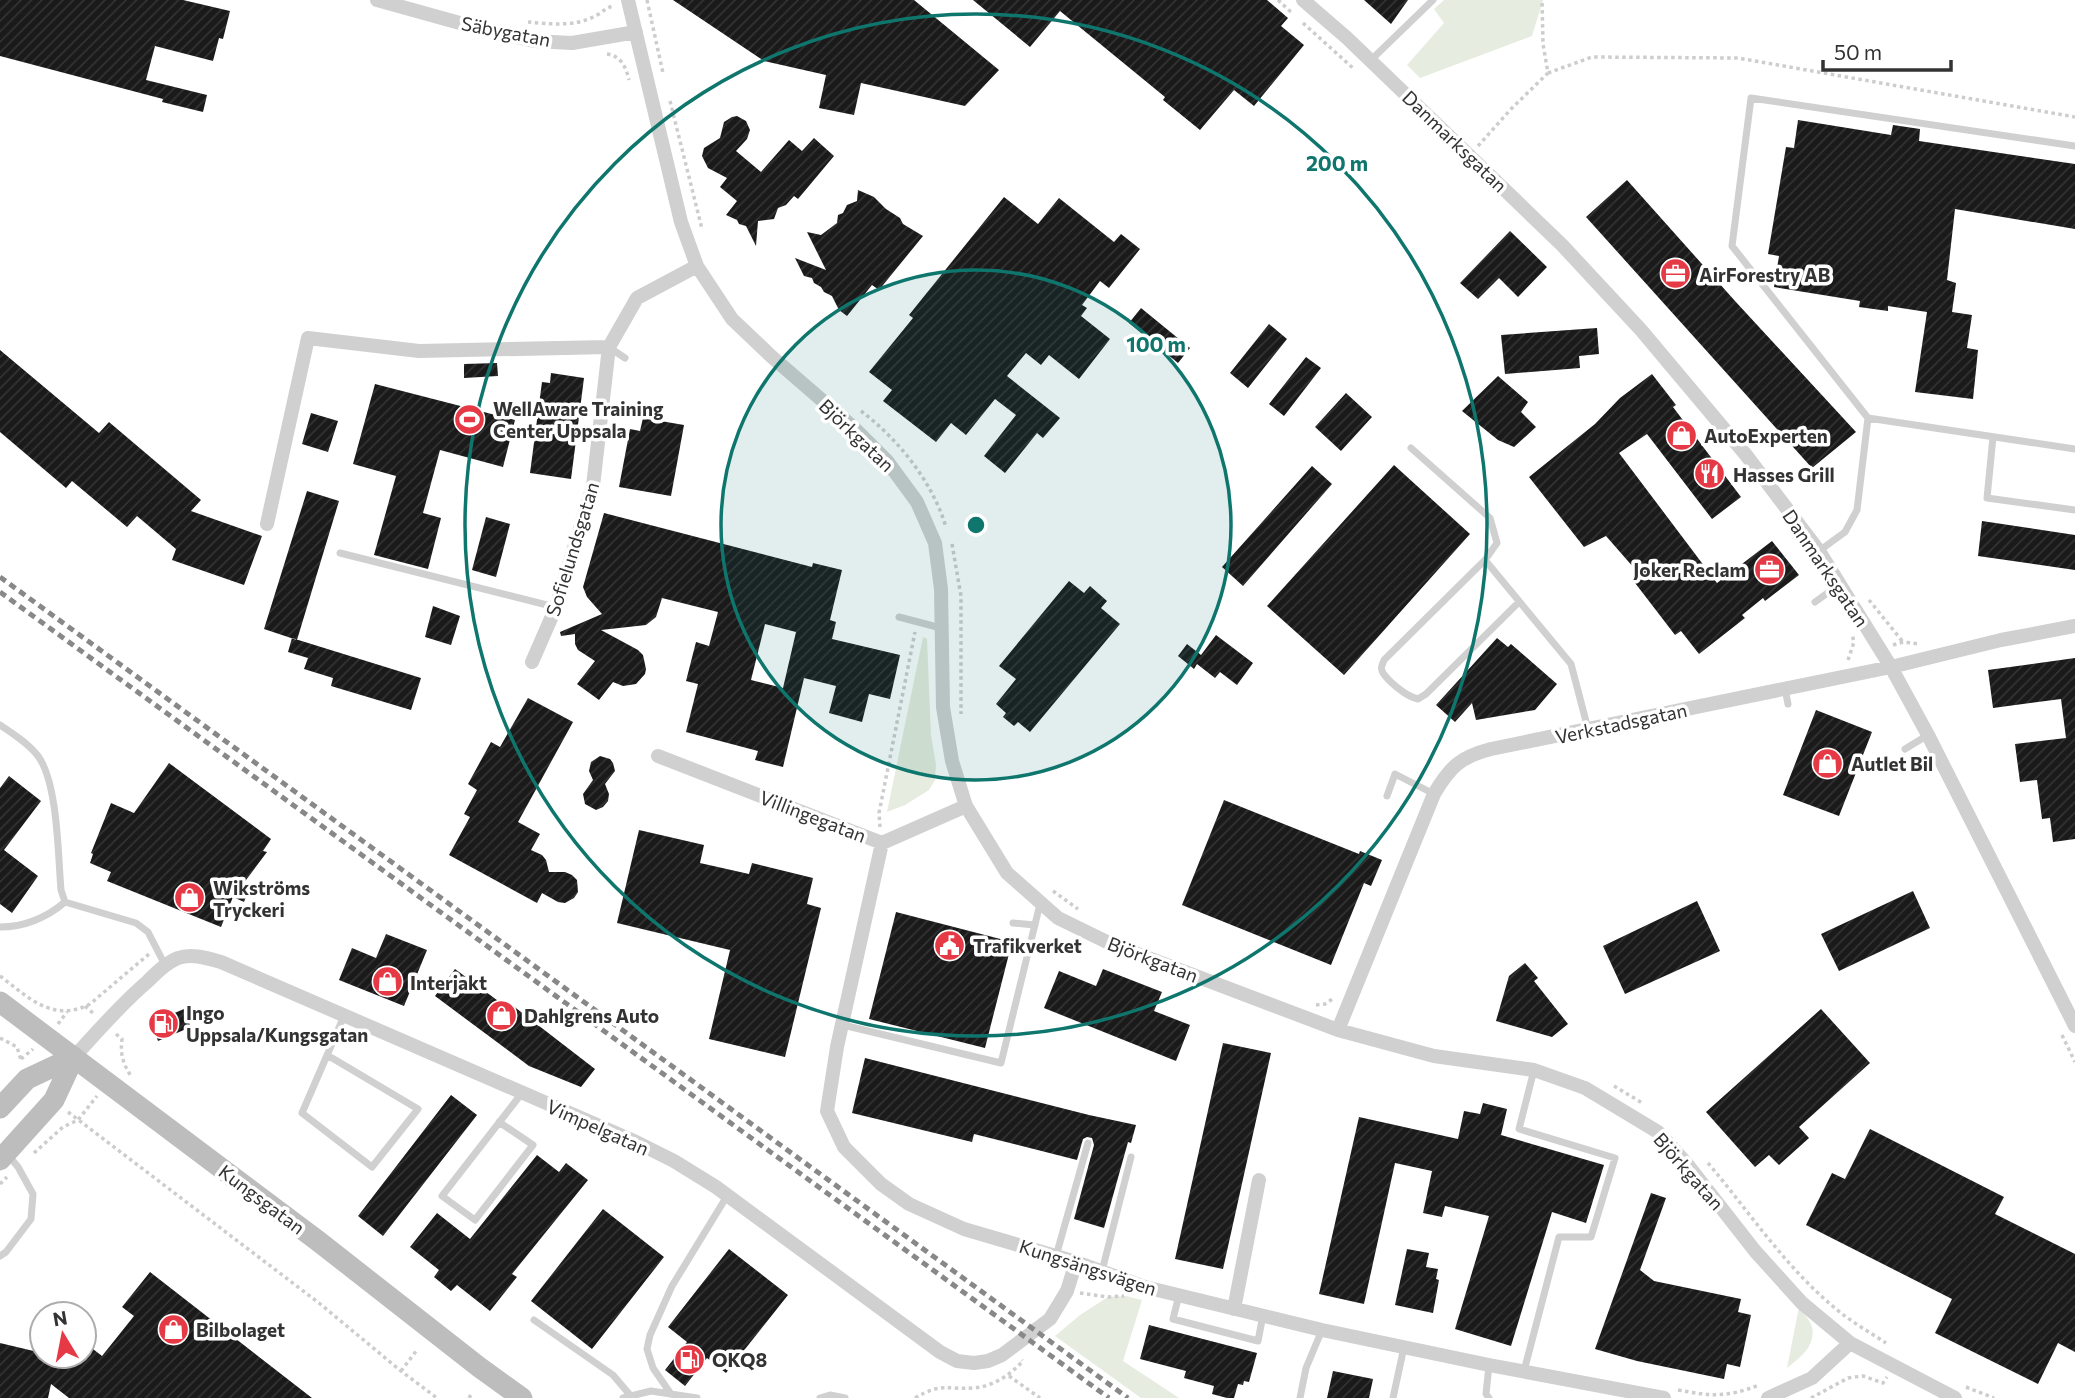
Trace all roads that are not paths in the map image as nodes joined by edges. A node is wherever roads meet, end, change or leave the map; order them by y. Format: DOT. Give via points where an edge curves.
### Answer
graph roads {
  1 [pos="377,0"];
  2 [pos="1303,0"];
  3 [pos="1433,0"];
  4 [pos="629,2"];
  5 [pos="636,32"];
  6 [pos="1371,61"];
  7 [pos="2075,146"];
  8 [pos="697,266"];
  9 [pos="610,347"];
  10 [pos="625,358"];
  11 [pos="1868,418"];
  12 [pos="1993,437"];
  13 [pos="1411,448"];
  14 [pos="2075,449"];
  15 [pos="2075,510"];
  16 [pos="267,524"];
  17 [pos="1819,551"];
  18 [pos="340,553"];
  19 [pos="1485,560"];
  20 [pos="1841,584"];
  21 [pos="1519,602"];
  22 [pos="1815,602"];
  23 [pos="556,607"];
  24 [pos="899,617"];
  25 [pos="2075,626"];
  26 [pos="941,628"];
  27 [pos="532,662"];
  28 [pos="1891,667"];
  29 [pos="1785,689"];
  30 [pos="1788,704"];
  31 [pos="0,725"];
  32 [pos="1588,729"];
  33 [pos="1928,735"];
  34 [pos="1905,749"];
  35 [pos="658,756"];
  36 [pos="1434,794"];
  37 [pos="1387,796"];
  38 [pos="966,806"];
  39 [pos="882,843"];
  40 [pos="65,902"];
  41 [pos="1040,904"];
  42 [pos="1013,923"];
  43 [pos="1035,925"];
  44 [pos="0,927"];
  45 [pos="165,965"];
  46 [pos="0,1002"];
  47 [pos="344,1016"];
  48 [pos="843,1025"];
  49 [pos="2075,1026"];
  50 [pos="1338,1030"];
  51 [pos="327,1055"];
  52 [pos="74,1057"];
  53 [pos="1534,1070"];
  54 [pos="522,1093"];
  55 [pos="0,1108"];
  56 [pos="499,1122"];
  57 [pos="1088,1143"];
  58 [pos="1131,1157"];
  59 [pos="8,1160"];
  60 [pos="1259,1180"];
  61 [pos="728,1195"];
  62 [pos="0,1256"];
  63 [pos="1056,1256"];
  64 [pos="1076,1262"];
  65 [pos="1102,1271"];
  66 [pos="1179,1296"];
  67 [pos="1234,1309"];
  68 [pos="1263,1315"];
  69 [pos="534,1320"];
  70 [pos="1322,1329"];
  71 [pos="1850,1343"];
  72 [pos="1405,1347"];
  73 [pos="1489,1365"];
  74 [pos="1524,1371"];
  75 [pos="1957,1391"];
  76 [pos="671,1394"];
  77 [pos="626,1396"];
  78 [pos="522,1398"];
  79 [pos="697,1398"];
  80 [pos="820,1398"];
  81 [pos="845,1398"];
  82 [pos="1300,1398"];
  83 [pos="1394,1398"];
  84 [pos="1489,1398"];
  85 [pos="1664,1398"];
  86 [pos="1768,1398"];
  1 -- 5 [label="street, Säbygatan" via="534,41 572,43"];
  2 -- 6 [label="street, Danmarksgatan"];
  3 -- 6 [label="lane"];
  4 -- 5 [label="street, Björkgatan"];
  5 -- 8 [label="street, Björkgatan"];
  6 -- 17 [label="street, Danmarksgatan" via="1562,245 1641,330"];
  7 -- 11 [label="lane" via="1751,99 1731,246"];
  8 -- 9 [label="street, Sofielundsgatan" via="637,298"];
  8 -- 26 [label="street, Björkgatan" via="732,319 853,427 887,461 917,502 935,543"];
  9 -- 10 [label="lane"];
  9 -- 16 [label="street" via="419,351 308,338"];
  9 -- 23 [label="street, Sofielundsgatan" via="593,486"];
  11 -- 12 [label="lane"];
  11 -- 17 [label="lane" via="1857,510 1845,532"];
  12 -- 14 [label="lane"];
  12 -- 15 [label="lane" via="1987,498"];
  13 -- 19 [label="lane" via="1490,518 1497,543"];
  17 -- 20 [label="street, Danmarksgatan"];
  18 -- 23 [label="lane"];
  19 -- 21 [label="lane"];
  19 -- 21 [label="lane" via="1384,660 1383,673 1408,697 1418,699"];
  20 -- 22 [label="lane"];
  20 -- 28 [label="street, Danmarksgatan"];
  21 -- 32 [label="lane" via="1571,664"];
  23 -- 27 [label="street, Sofielundsgatan"];
  24 -- 26 [label="lane"];
  25 -- 28 [label="street, Verkstadsgatan"];
  26 -- 38 [label="street, Björkgatan" via="943,707"];
  28 -- 29 [label="street, Verkstadsgatan"];
  28 -- 33 [label="street, Danmarksgatan"];
  29 -- 30 [label="lane"];
  29 -- 32 [label="street, Verkstadsgatan"];
  31 -- 40 [label="lane" via="38,756 46,771"];
  32 -- 36 [label="street, Verkstadsgatan" via="1464,758"];
  33 -- 34 [label="lane"];
  33 -- 49 [label="street, Danmarksgatan"];
  35 -- 39 [label="street, Villingegatan"];
  36 -- 37 [label="lane" via="1395,774"];
  36 -- 50 [label="street, Verkstadsgatan"];
  38 -- 39 [label="street, Villingegatan"];
  38 -- 41 [label="street, Björkgatan" via="1007,873"];
  39 -- 48 [label="street, Kungsängsvägen"];
  40 -- 44 [label="lane" via="38,919"];
  40 -- 45 [label="lane" via="136,923 148,932"];
  41 -- 43 [label="lane"];
  41 -- 50 [label="street, Björkgatan" via="1109,943"];
  42 -- 43 [label="lane"];
  43 -- 48 [label="lane" via="1001,1063"];
  45 -- 47 [label="street, Vimpelgatan" via="178,958 207,958"];
  45 -- 52 [label="street, Vimpelgatan" via="118,1007"];
  46 -- 52 [label="main road, Kungsgatan"];
  47 -- 51 [label="lane"];
  47 -- 54 [label="street, Vimpelgatan"];
  48 -- 63 [label="street, Kungsängsvägen" via="827,1111 844,1147 909,1204 964,1229"];
  50 -- 53 [label="street, Björkgatan" via="1434,1056"];
  51 -- 51 [label="lane" via="302,1113 372,1167 418,1109"];
  52 -- 55 [label="main road" via="27,1079"];
  52 -- 59 [label="main road" via="54,1100"];
  52 -- 78 [label="main road, Kungsgatan"];
  53 -- 71 [label="street, Björkgatan" via="1585,1088 1658,1132 1802,1303"];
  53 -- 74 [label="lane" via="1519,1129 1615,1158 1591,1237 1559,1237"];
  54 -- 56 [label="lane"];
  54 -- 61 [label="street, Vimpelgatan" via="636,1142"];
  56 -- 56 [label="lane" via="442,1196 475,1220 533,1144"];
  57 -- 63 [label="lane"];
  58 -- 65 [label="lane"];
  59 -- 62 [label="lane" via="33,1194 31,1219"];
  60 -- 67 [label="street"];
  61 -- 64 [label="street, Vimpelgatan" via="957,1361 995,1358 1050,1319 1067,1291"];
  61 -- 76 [label="lane" via="672,1286 650,1335 647,1349 653,1368"];
  63 -- 64 [label="street, Kungsängsvägen"];
  64 -- 65 [label="street, Kungsängsvägen"];
  65 -- 66 [label="street, Kungsängsvägen"];
  66 -- 67 [label="street, Kungsängsvägen"];
  66 -- 68 [label="lane" via="1173,1319 1258,1341"];
  67 -- 68 [label="street, Kungsängsvägen"];
  68 -- 70 [label="street, Kungsängsvägen"];
  69 -- 77 [label="lane" via="613,1375"];
  70 -- 72 [label="street, Kungsängsvägen"];
  70 -- 82 [label="lane"];
  71 -- 75 [label="street" via="1893,1367"];
  71 -- 86 [label="street" via="1812,1377"];
  72 -- 73 [label="street, Kungsängsvägen"];
  72 -- 83 [label="lane"];
  73 -- 74 [label="street, Kungsängsvägen"];
  73 -- 84 [label="lane"];
  74 -- 85 [label="street, Kungsängsvägen"];
  76 -- 77 [label="lane" via="651,1391"];
  76 -- 79 [label="lane"];
  80 -- 81 [label="lane"];
}
